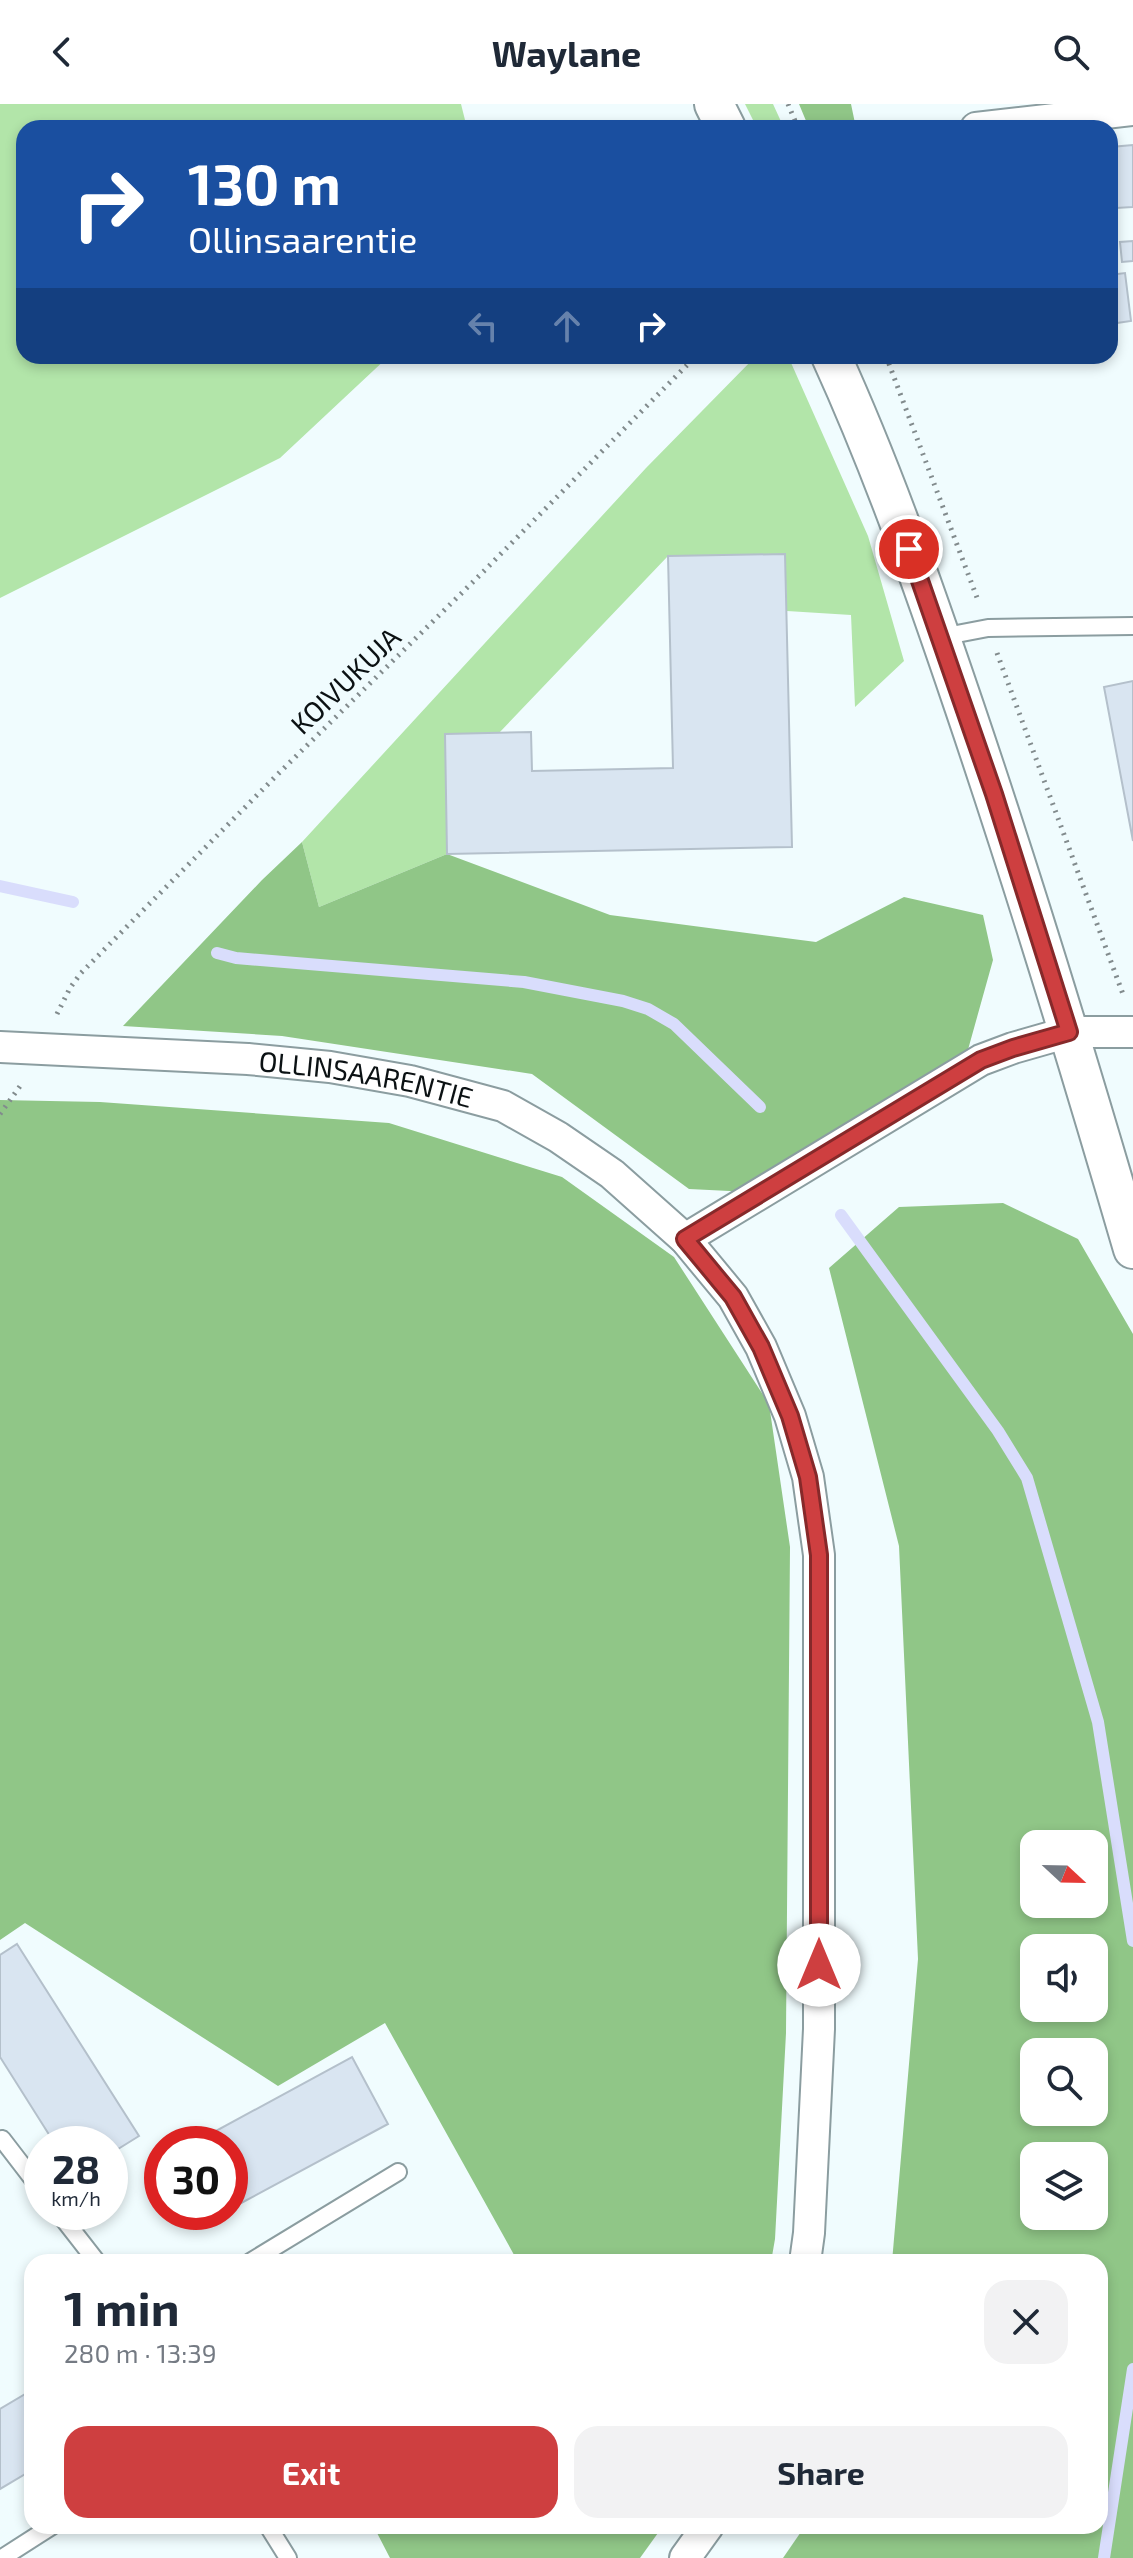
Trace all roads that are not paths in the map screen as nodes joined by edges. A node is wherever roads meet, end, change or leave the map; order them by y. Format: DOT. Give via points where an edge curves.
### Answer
graph roads {
  1 [pos="1133,110"];
  2 [pos="1046,120"];
  3 [pos="834,364"];
  4 [pos="1133,626"];
  5 [pos="941,637"];
  6 [pos="1130,1019"];
  7 [pos="1069,1032"];
  8 [pos="0,1047"];
  9 [pos="685,1239"];
  10 [pos="1133,1249"];
  11 [pos="2,2139"];
  12 [pos="24,2168"];
  13 [pos="398,2172"];
  14 [pos="72,2230"];
  15 [pos="91,2254"];
  16 [pos="263,2254"];
  17 [pos="806,2254"];
  18 [pos="40,2534"];
  19 [pos="273,2534"];
  20 [pos="702,2534"];
  21 [pos="2,2558"];
  22 [pos="288,2558"];
  23 [pos="685,2558"];
  1 -- 2 [label="street"];
  3 -- 5 [label="street"];
  4 -- 5 [label="lane" via="988,628"];
  5 -- 7 [label="street"];
  6 -- 7 [label="street"];
  7 -- 9 [label="street" via="981,1060"];
  7 -- 10 [label="street"];
  8 -- 9 [label="street, OLLINSAARENTIE" via="330,1067 467,1094 503,1106 558,1137 612,1174"];
  9 -- 17 [label="street, OLLINSAARENTIE" via="733,1297 761,1347 808,1477 819,1555 819,2029"];
  11 -- 12 [label="lane"];
  13 -- 16 [label="lane"];
  14 -- 15 [label="lane"];
  18 -- 21 [label="lane"];
  19 -- 22 [label="lane"];
  20 -- 23 [label="street"];
}
